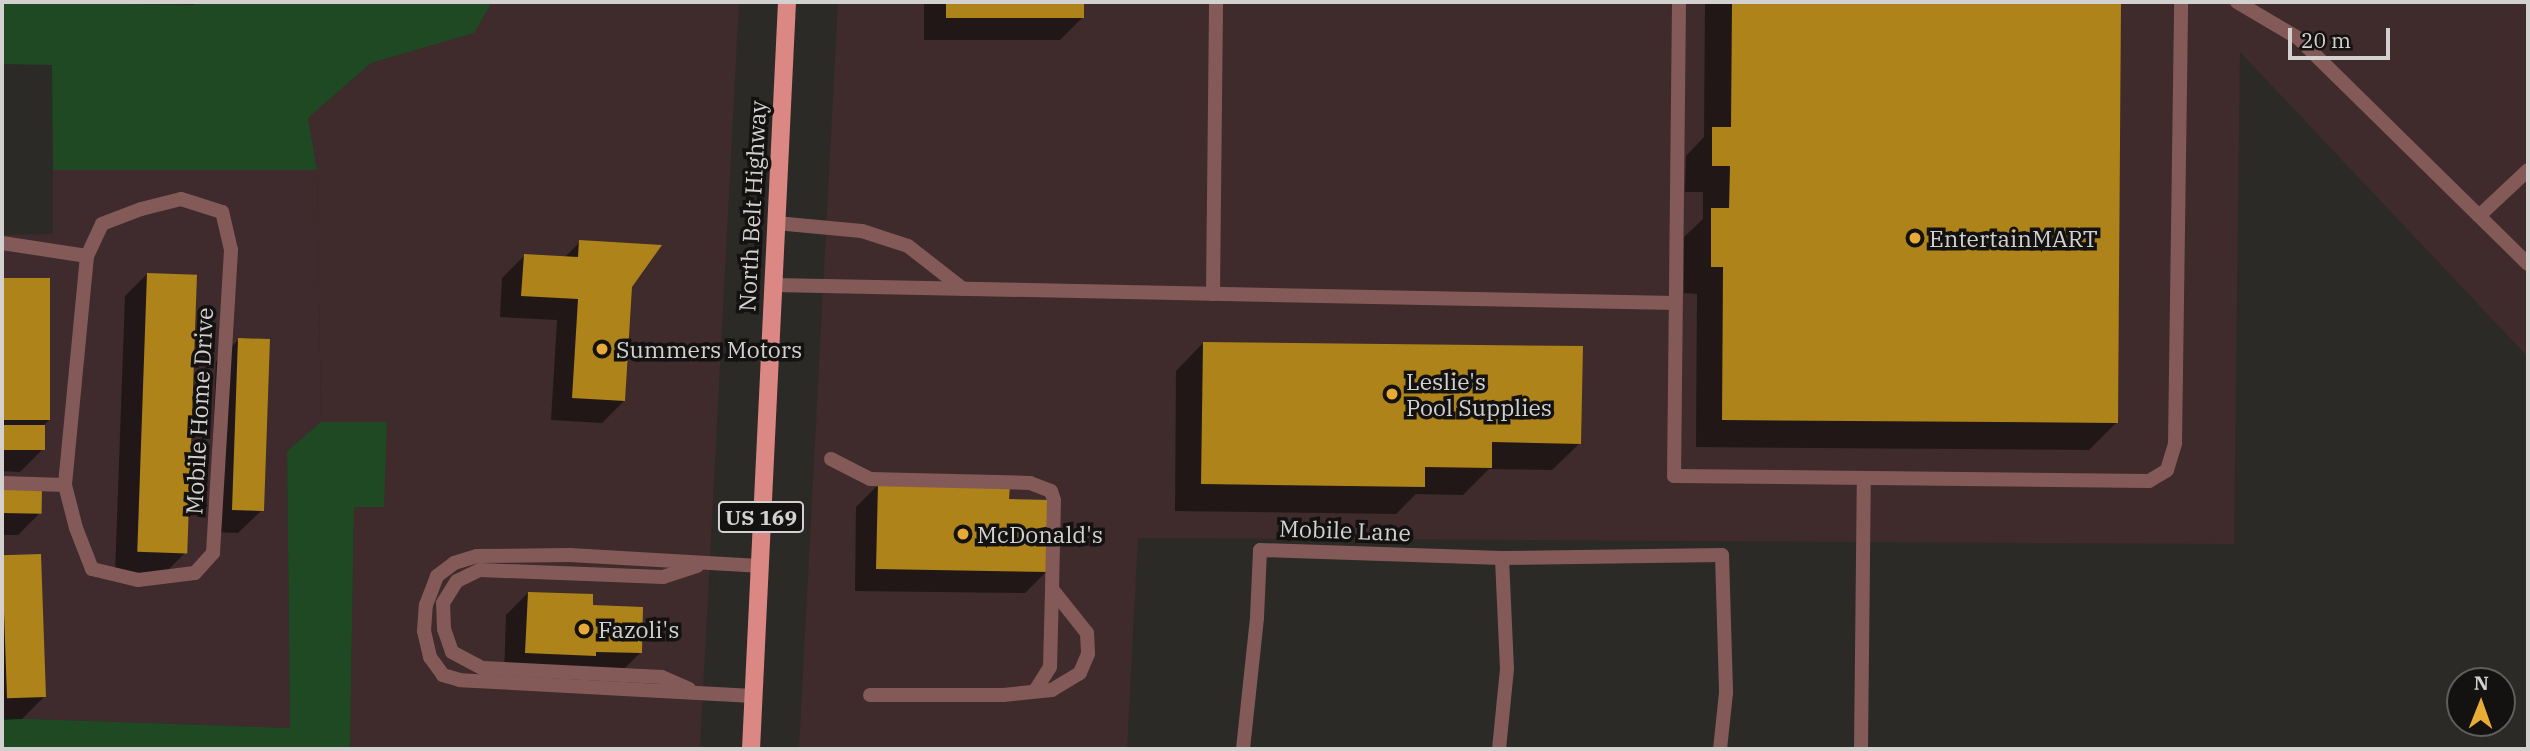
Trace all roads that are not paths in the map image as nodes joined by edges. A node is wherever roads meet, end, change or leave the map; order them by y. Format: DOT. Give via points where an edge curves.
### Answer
graph roads {
  1 [pos="787,2"];
  2 [pos="1216,2"];
  3 [pos="1679,2"];
  4 [pos="2181,2"];
  5 [pos="2237,2"];
  6 [pos="2528,170"];
  7 [pos="2479,216"];
  8 [pos="776,223"];
  9 [pos="2,243"];
  10 [pos="87,256"];
  11 [pos="2528,264"];
  12 [pos="773,285"];
  13 [pos="962,289"];
  14 [pos="1213,294"];
  15 [pos="1676,303"];
  16 [pos="831,460"];
  17 [pos="1864,480"];
  18 [pos="2,484"];
  19 [pos="65,485"];
  20 [pos="1502,558"];
  21 [pos="705,563"];
  22 [pos="759,566"];
  23 [pos="1052,589"];
  24 [pos="1035,691"];
  25 [pos="696,693"];
  26 [pos="753,695"];
  27 [pos="870,695"];
  28 [pos="751,749"];
  29 [pos="1243,749"];
  30 [pos="1499,749"];
  31 [pos="1720,749"];
  32 [pos="1861,749"];
  1 -- 8 [label="main road, North Belt Highway / US 169"];
  2 -- 14 [label="street"];
  3 -- 15 [label="street"];
  4 -- 17 [label="street" via="2175,443 2167,470 2149,481"];
  5 -- 7 [label="street" via="2298,37"];
  6 -- 7 [label="street"];
  7 -- 11 [label="street"];
  8 -- 12 [label="main road, North Belt Highway / US 169"];
  8 -- 13 [label="street" via="862,231 908,246"];
  9 -- 10 [label="street"];
  10 -- 19 [label="street"];
  10 -- 19 [label="street, Mobile Home Drive" via="103,224 141,209 181,199 222,212 231,250 213,553 195,573 138,580 92,569"];
  12 -- 13 [label="street"];
  12 -- 22 [label="main road, North Belt Highway / US 169"];
  13 -- 14 [label="street"];
  14 -- 15 [label="street"];
  15 -- 17 [label="street" via="1674,477"];
  16 -- 23 [label="street" via="870,480 1030,483 1051,491"];
  17 -- 32 [label="street"];
  18 -- 19 [label="street"];
  20 -- 29 [label="street, Mobile Lane" via="1259,550"];
  20 -- 30 [label="street" via="1507,669"];
  20 -- 31 [label="street, Mobile Lane" via="1722,555 1726,693"];
  21 -- 22 [label="street"];
  21 -- 25 [label="street" via="663,577 480,570 457,581 443,603 444,629 452,652 482,667 662,677"];
  21 -- 25 [label="street" via="477,555 454,563 437,576 426,605 424,631 430,657 443,675 460,680"];
  22 -- 26 [label="main road, North Belt Highway / US 169"];
  23 -- 24 [label="street" via="1050,667"];
  23 -- 24 [label="street" via="1087,633 1088,654 1080,673 1052,690"];
  24 -- 27 [label="street"];
  25 -- 26 [label="street"];
  26 -- 28 [label="main road, North Belt Highway / US 169"];
}
